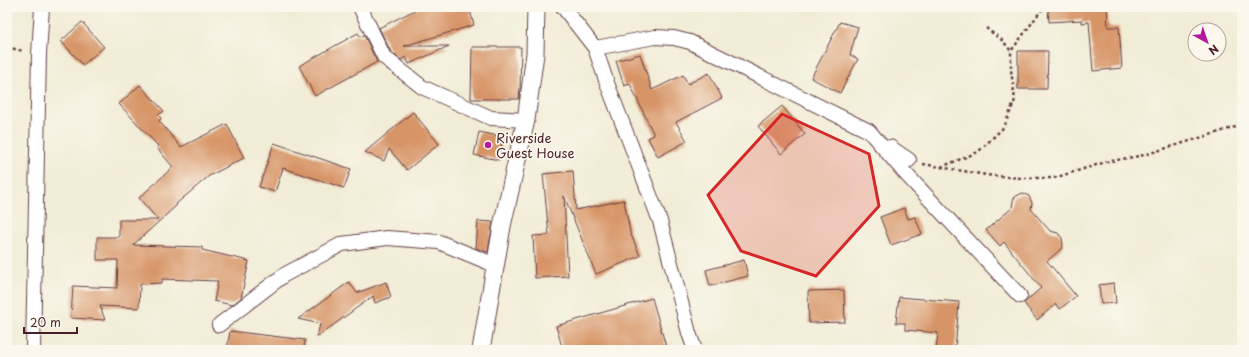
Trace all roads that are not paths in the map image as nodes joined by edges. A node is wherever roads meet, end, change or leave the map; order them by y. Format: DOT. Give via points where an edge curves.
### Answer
graph roads {
  1 [pos="42,7"];
  2 [pos="360,7"];
  3 [pos="536,7"];
  4 [pos="563,7"];
  5 [pos="595,48"];
  6 [pos="526,120"];
  7 [pos="869,131"];
  8 [pos="909,160"];
  9 [pos="495,265"];
  10 [pos="1020,296"];
  11 [pos="219,325"];
  12 [pos="33,350"];
  13 [pos="481,350"];
  14 [pos="695,350"];
  1 -- 12 [label="street"];
  2 -- 6 [label="street" via="384,57 422,86 491,118"];
  3 -- 6 [label="street" via="535,54"];
  4 -- 5 [label="street"];
  5 -- 7 [label="street" via="655,37 690,42"];
  5 -- 14 [label="street" via="660,221"];
  6 -- 9 [label="street"];
  7 -- 8 [label="street"];
  7 -- 10 [label="street"];
  9 -- 11 [label="street" via="439,242 387,238 342,244 284,275"];
  9 -- 13 [label="street"];
}
